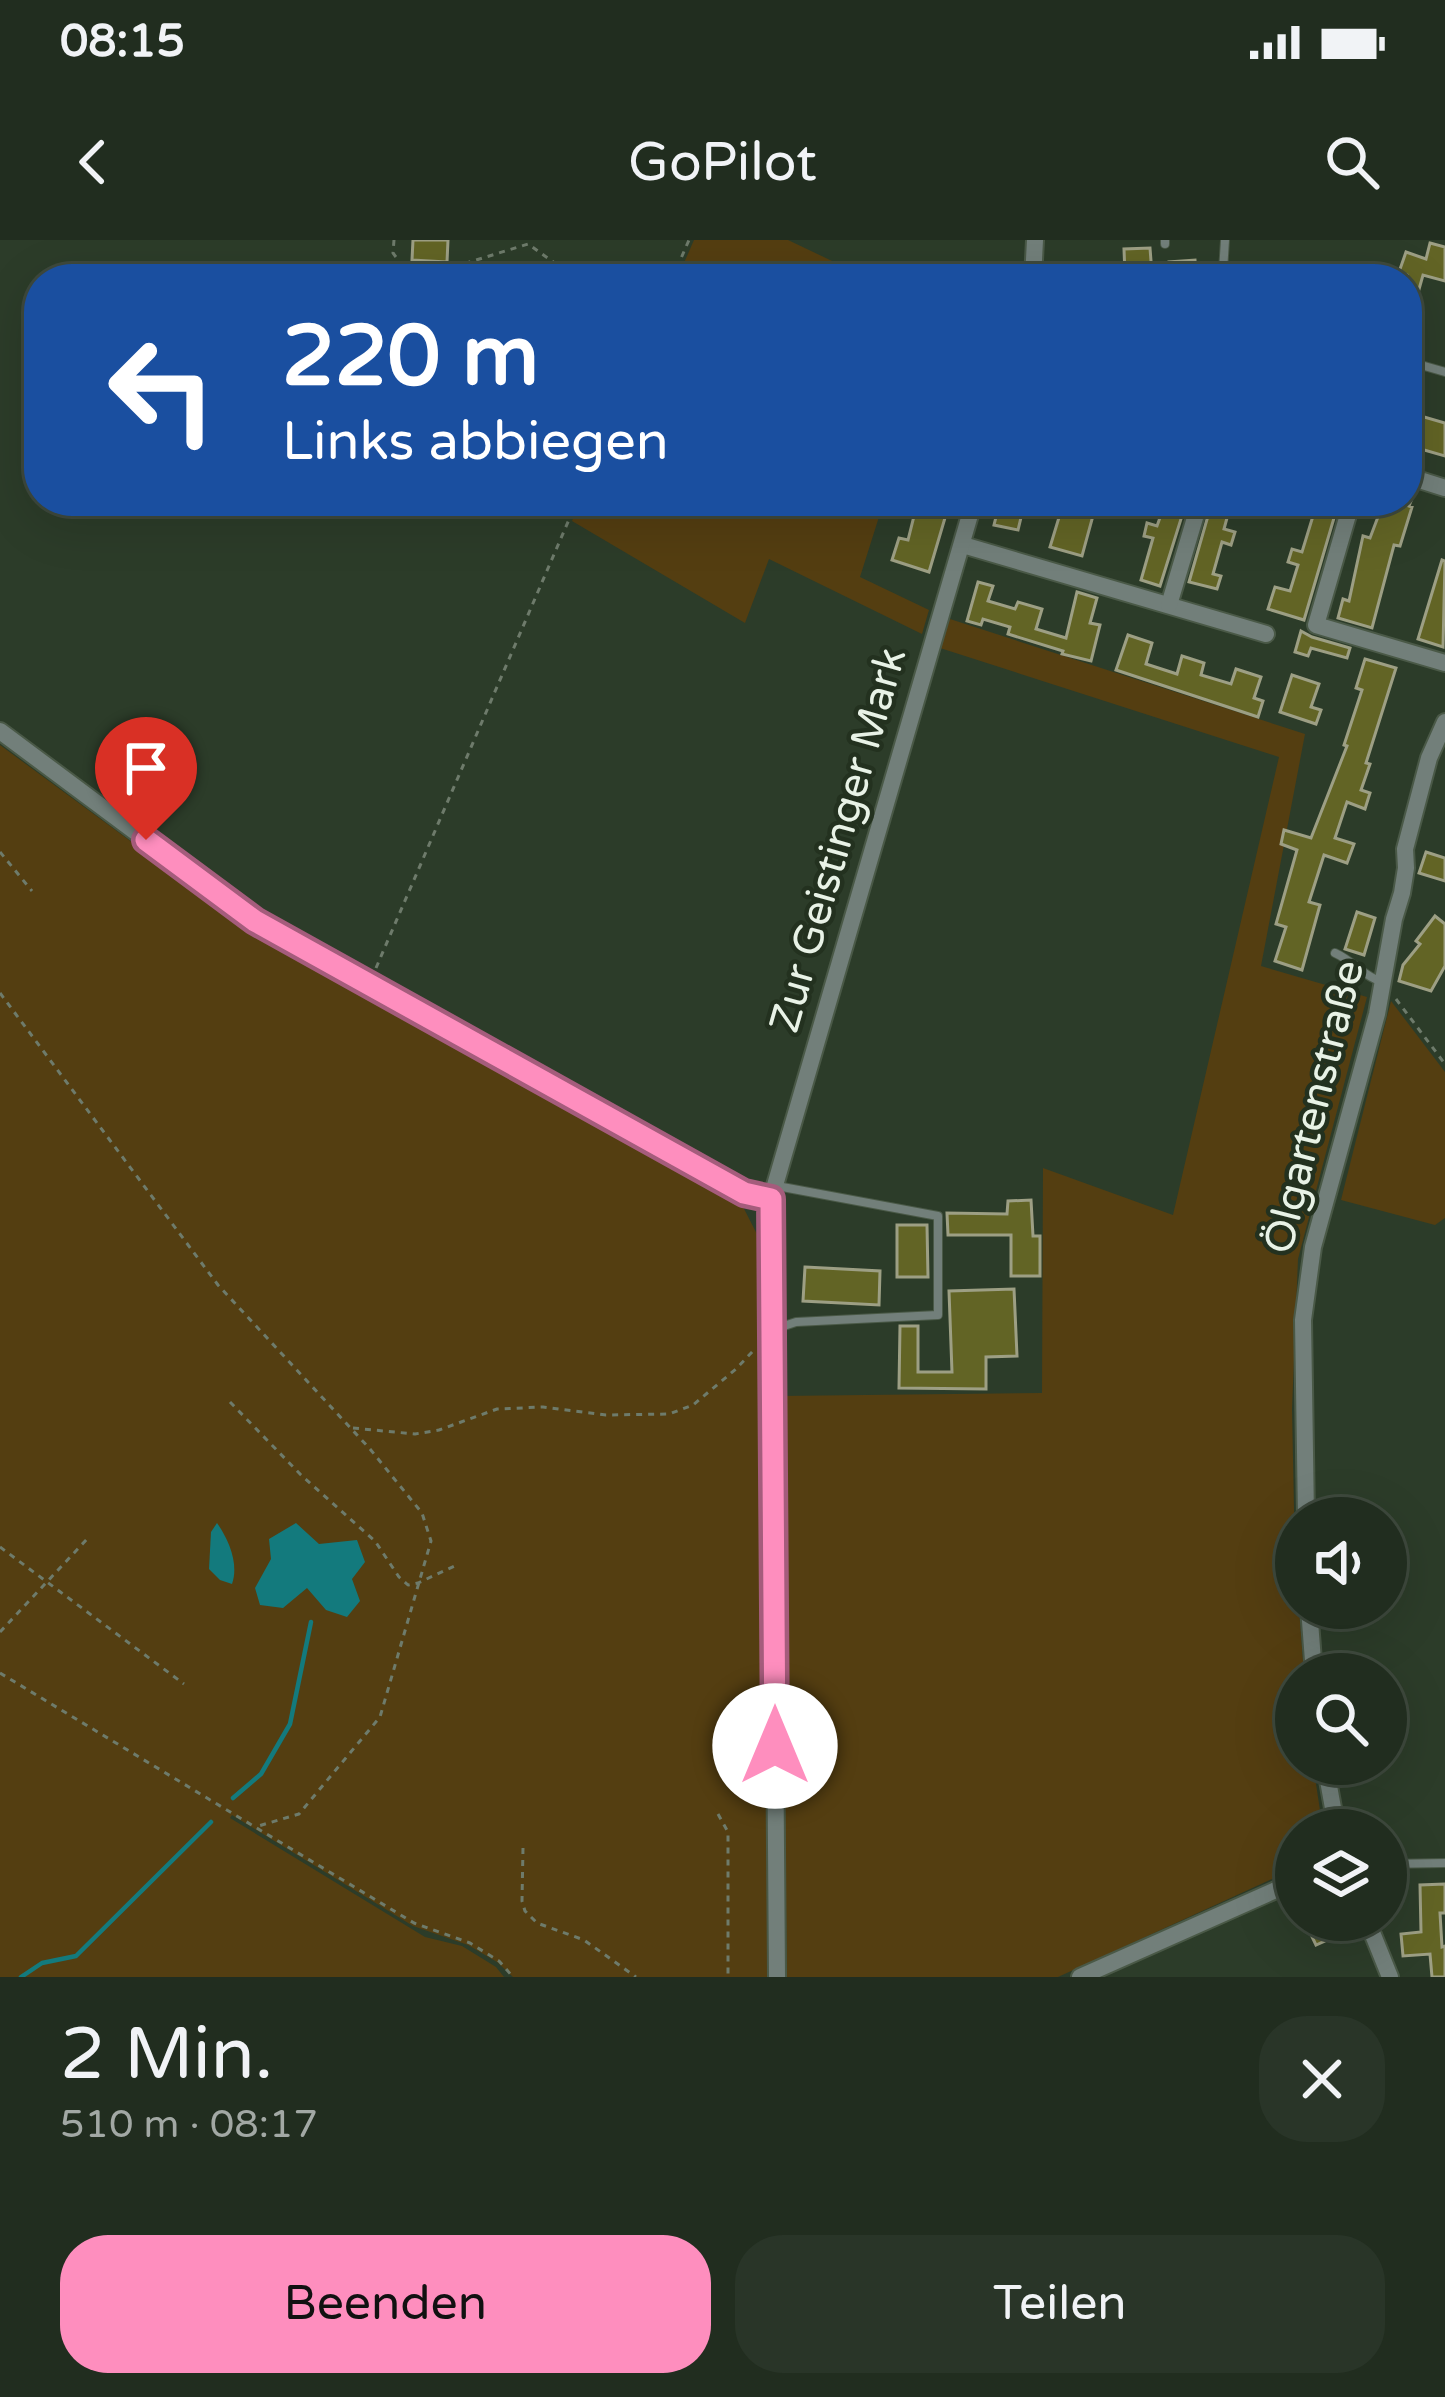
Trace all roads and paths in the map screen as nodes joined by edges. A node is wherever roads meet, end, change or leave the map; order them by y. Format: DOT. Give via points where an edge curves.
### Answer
graph roads {
  1 [pos="463,264"];
  2 [pos="556,264"];
  3 [pos="571,516"];
  4 [pos="970,516"];
  5 [pos="1196,516"];
  6 [pos="1348,516"];
  7 [pos="963,545"];
  8 [pos="1169,605"];
  9 [pos="1266,634"];
  10 [pos="1445,663"];
  11 [pos="1445,722"];
  12 [pos="0,731"];
  13 [pos="0,852"];
  14 [pos="32,891"];
  15 [pos="1335,953"];
  16 [pos="1384,983"];
  17 [pos="368,985"];
  18 [pos="0,993"];
  19 [pos="1445,1064"];
  20 [pos="773,1193"];
  21 [pos="772,1330"];
  22 [pos="230,1402"];
  23 [pos="351,1428"];
  24 [pos="1306,1497"];
  25 [pos="88,1538"];
  26 [pos="0,1547"];
  27 [pos="460,1564"];
  28 [pos="418,1583"];
  29 [pos="46,1584"];
  30 [pos="0,1632"];
  31 [pos="0,1673"];
  32 [pos="184,1684"];
  33 [pos="718,1814"];
  34 [pos="255,1827"];
  35 [pos="523,1848"];
  36 [pos="1445,1863"];
  37 [pos="1407,1864"];
  38 [pos="1275,1890"];
  39 [pos="1375,1941"];
  40 [pos="514,1977"];
  41 [pos="636,1977"];
  42 [pos="728,1977"];
  43 [pos="777,1977"];
  44 [pos="1080,1977"];
  45 [pos="1390,1977"];
  1 -- 2 [label="path" via="528,244"];
  3 -- 17 [label="path"];
  4 -- 7 [label="street, Zur Geistinger Mark"];
  5 -- 8 [label="street"];
  6 -- 10 [label="street" via="1316,625"];
  7 -- 8 [label="street"];
  7 -- 20 [label="street, Zur Geistinger Mark"];
  8 -- 9 [label="street"];
  11 -- 16 [label="street, Ölgartenstraße" via="1405,849"];
  12 -- 17 [label="street" via="255,921"];
  13 -- 14 [label="path"];
  15 -- 16 [label="lane"];
  16 -- 19 [label="path"];
  16 -- 24 [label="street, Ölgartenstraße" via="1312,1246 1303,1320"];
  17 -- 20 [label="street" via="744,1193"];
  18 -- 23 [label="path" via="218,1285"];
  20 -- 21 [label="street, Zur Geistinger Mark"];
  20 -- 21 [label="lane" via="938,1216 938,1315"];
  21 -- 23 [label="path" via="693,1406 669,1414 497,1408 415,1434"];
  21 -- 43 [label="street, Zur Geistinger Mark"];
  22 -- 28 [label="path" via="375,1541 407,1585"];
  23 -- 28 [label="path" via="422,1513 431,1540"];
  25 -- 29 [label="path"];
  26 -- 29 [label="path"];
  27 -- 28 [label="path"];
  28 -- 34 [label="path" via="380,1717 299,1814"];
  29 -- 30 [label="path"];
  29 -- 32 [label="path"];
  31 -- 34 [label="path"];
  33 -- 42 [label="path" via="728,1832"];
  34 -- 40 [label="path" via="414,1923 470,1943"];
  35 -- 41 [label="path" via="525,1911"];
  36 -- 37 [label="lane"];
  38 -- 44 [label="street"];
  39 -- 45 [label="street"];
}
